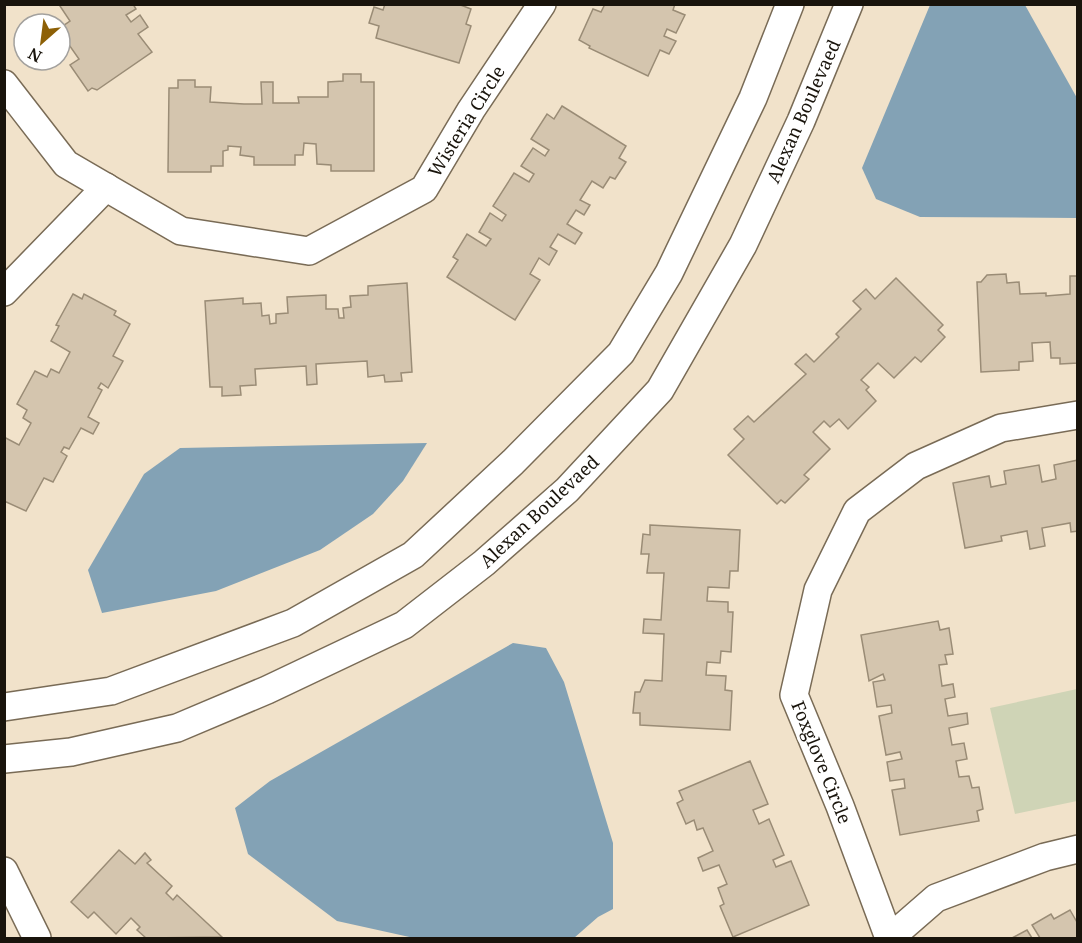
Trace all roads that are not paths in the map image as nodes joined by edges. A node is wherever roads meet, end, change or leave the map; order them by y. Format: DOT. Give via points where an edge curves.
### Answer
graph roads {
  1 [pos="542,4"];
  2 [pos="790,4"];
  3 [pos="849,4"];
  4 [pos="4,84"];
  5 [pos="106,187"];
  6 [pos="4,292"];
  7 [pos="1077,415"];
  8 [pos="4,707"];
  9 [pos="4,759"];
  10 [pos="1077,849"];
  11 [pos="4,871"];
  12 [pos="36,939"];
  13 [pos="890,939"];
  1 -- 5 [label="street, Wisteria Circle" via="424,189 309,251 181,231"];
  2 -- 8 [label="street" via="753,98 669,273 621,353 414,555 293,623 111,691"];
  3 -- 9 [label="street, Alexan Boulevaed" via="801,121 743,245 660,390 567,490 484,563 393,630 177,728 71,752"];
  4 -- 5 [label="street, Wisteria Circle" via="66,164"];
  5 -- 6 [label="street"];
  7 -- 13 [label="street, Foxglove Circle" via="1001,428 916,466 857,511 818,590 794,695"];
  10 -- 13 [label="street, Foxglove Circle" via="936,898"];
  11 -- 12 [label="street"];
}
